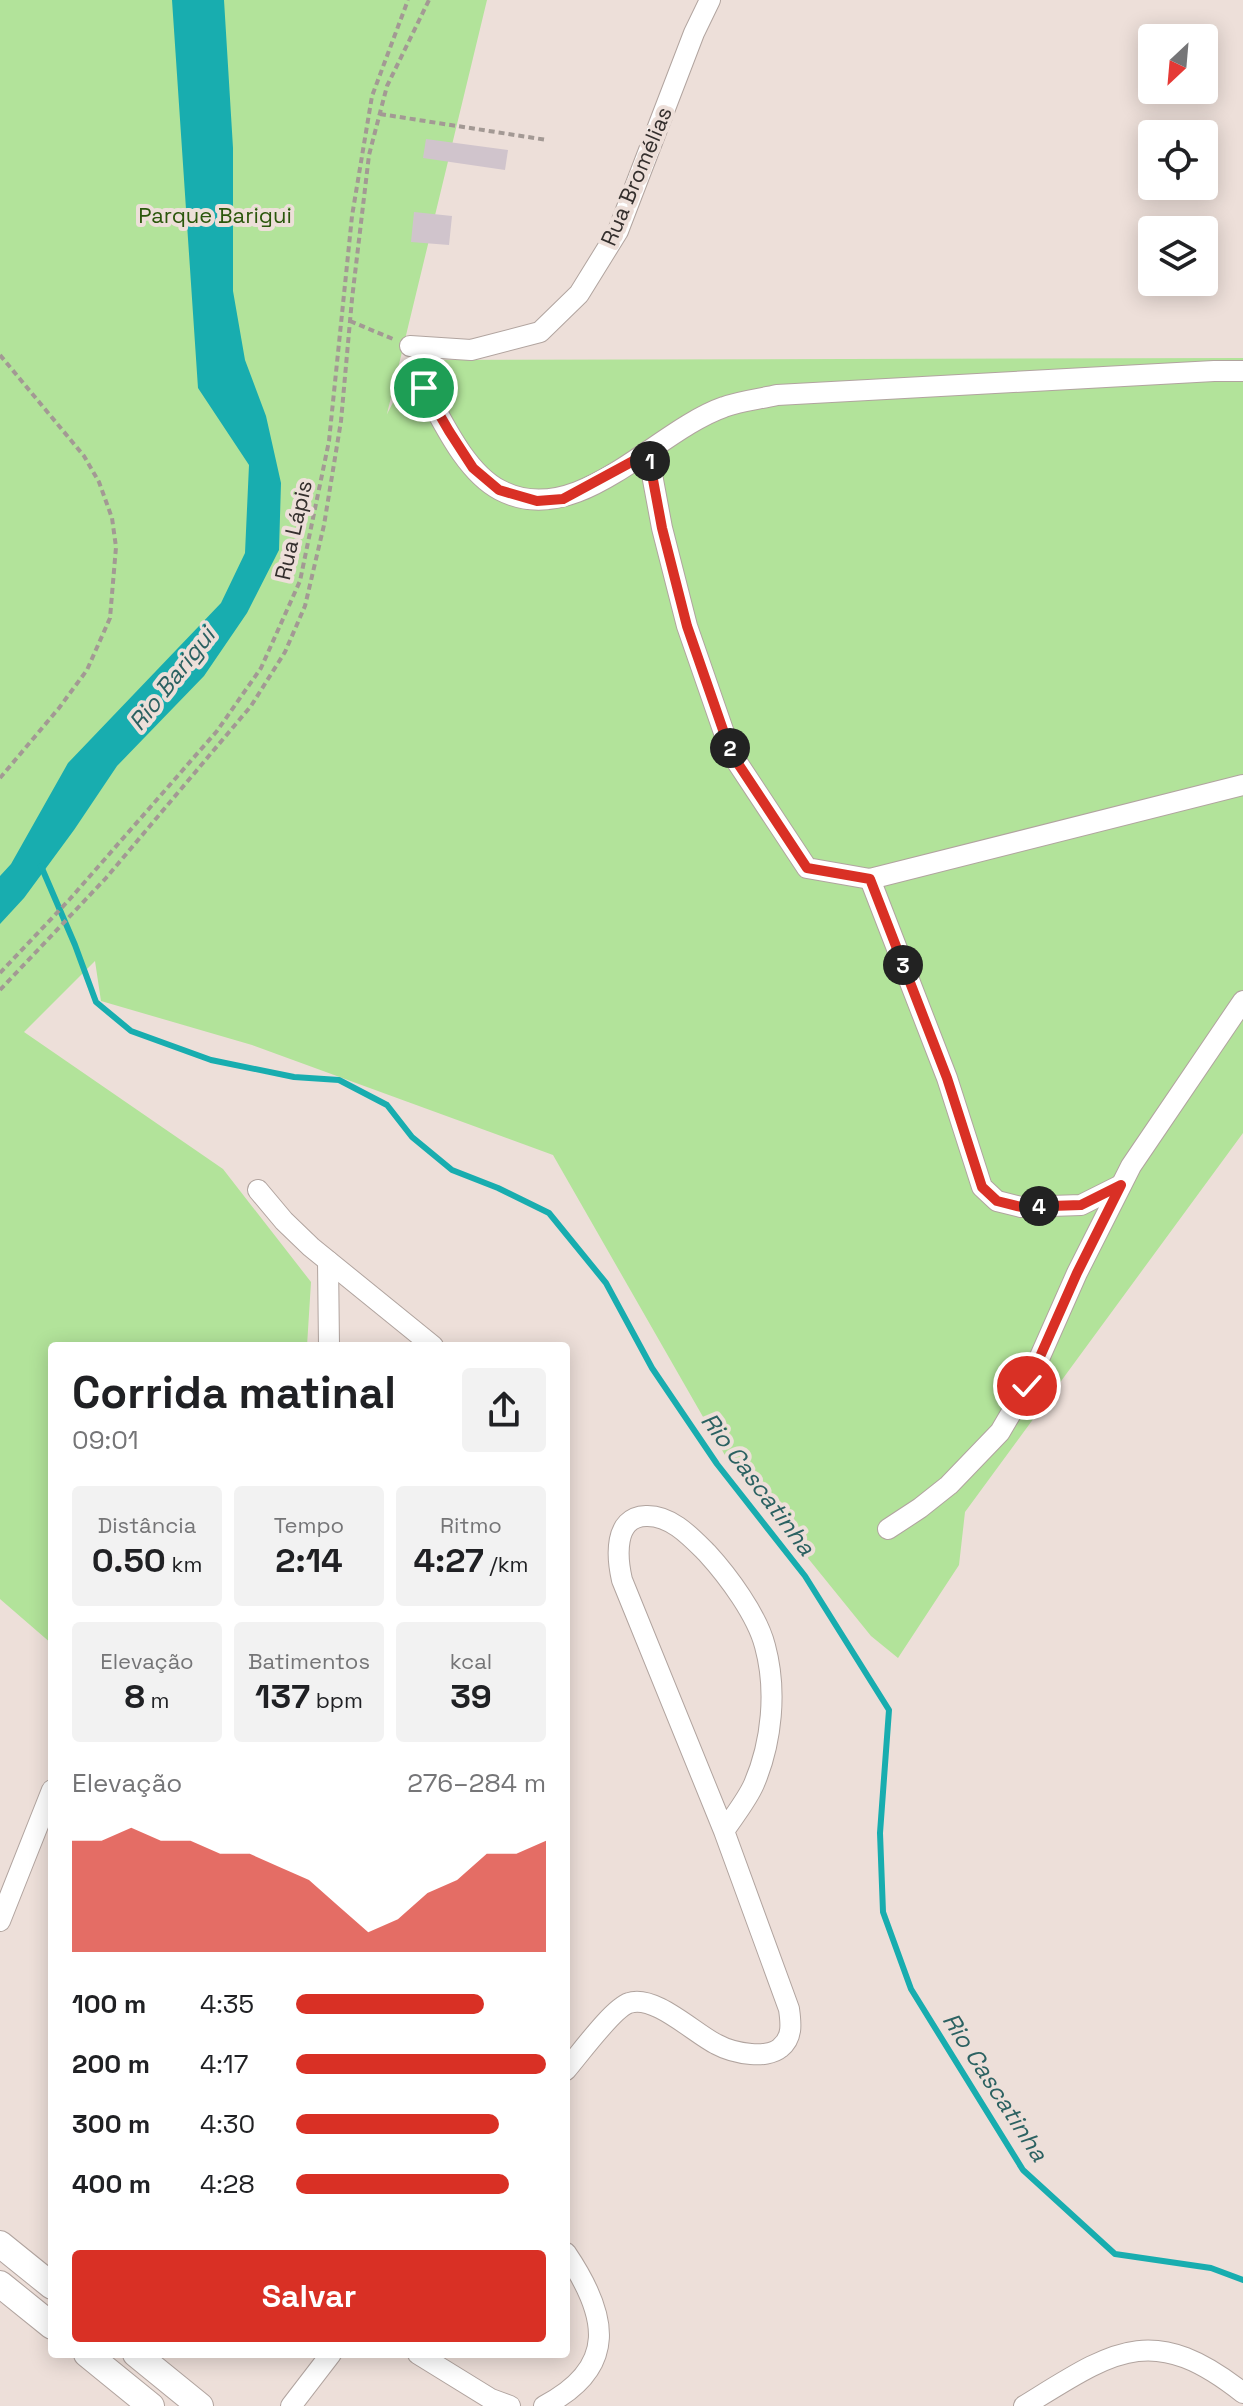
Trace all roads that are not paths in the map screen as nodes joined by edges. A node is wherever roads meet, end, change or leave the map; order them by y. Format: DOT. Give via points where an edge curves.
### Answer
graph roads {
  1 [pos="710,0"];
  2 [pos="410,346"];
  3 [pos="1243,371"];
  4 [pos="424,388"];
  5 [pos="648,453"];
  6 [pos="1243,785"];
  7 [pos="870,879"];
  8 [pos="1243,1001"];
  9 [pos="1121,1185"];
  10 [pos="258,1190"];
  11 [pos="328,1261"];
  12 [pos="329,1342"];
  13 [pos="428,1342"];
  14 [pos="888,1529"];
  15 [pos="48,1800"];
  16 [pos="724,1831"];
  17 [pos="0,1921"];
  18 [pos="570,2065"];
  19 [pos="0,2244"];
  20 [pos="570,2259"];
  21 [pos="48,2283"];
  22 [pos="0,2284"];
  23 [pos="48,2323"];
  24 [pos="92,2358"];
  25 [pos="141,2358"];
  26 [pos="328,2358"];
  27 [pos="424,2358"];
  28 [pos="1243,2393"];
  29 [pos="151,2406"];
  30 [pos="200,2406"];
  31 [pos="291,2406"];
  32 [pos="510,2406"];
  33 [pos="544,2406"];
  34 [pos="1024,2406"];
  1 -- 2 [label="street, Rua Bromélias" via="618,231 579,294 540,332 471,350"];
  3 -- 5 [label="street" via="777,395 722,407"];
  4 -- 5 [label="street" via="473,468 499,490 537,501 563,499"];
  5 -- 7 [label="street" via="687,626 731,753 807,868"];
  6 -- 7 [label="street"];
  7 -- 9 [label="street" via="947,1078 982,1187 997,1201 1021,1207 1081,1205"];
  8 -- 9 [label="street"];
  9 -- 14 [label="street" via="1027,1386 1000,1432 949,1485"];
  10 -- 11 [label="street"];
  11 -- 12 [label="street"];
  11 -- 13 [label="street"];
  15 -- 17 [label="street"];
  16 -- 16 [label="street" via="753,1787 765,1755 771,1708 765,1642 717,1564 689,1534 665,1519 644,1515 620,1535 617,1559 622,1580"];
  16 -- 18 [label="street" via="789,2009 792,2025 787,2040 778,2050 759,2055 737,2053 642,2001 616,2011"];
  19 -- 21 [label="main road"];
  20 -- 33 [label="street" via="593,2304 599,2350 589,2371 565,2395"];
  22 -- 23 [label="main road"];
  24 -- 29 [label="main road"];
  25 -- 30 [label="main road"];
  26 -- 31 [label="street"];
  27 -- 32 [label="street"];
  28 -- 34 [label="street" via="1207,2368 1139,2349 1086,2368"];
}
